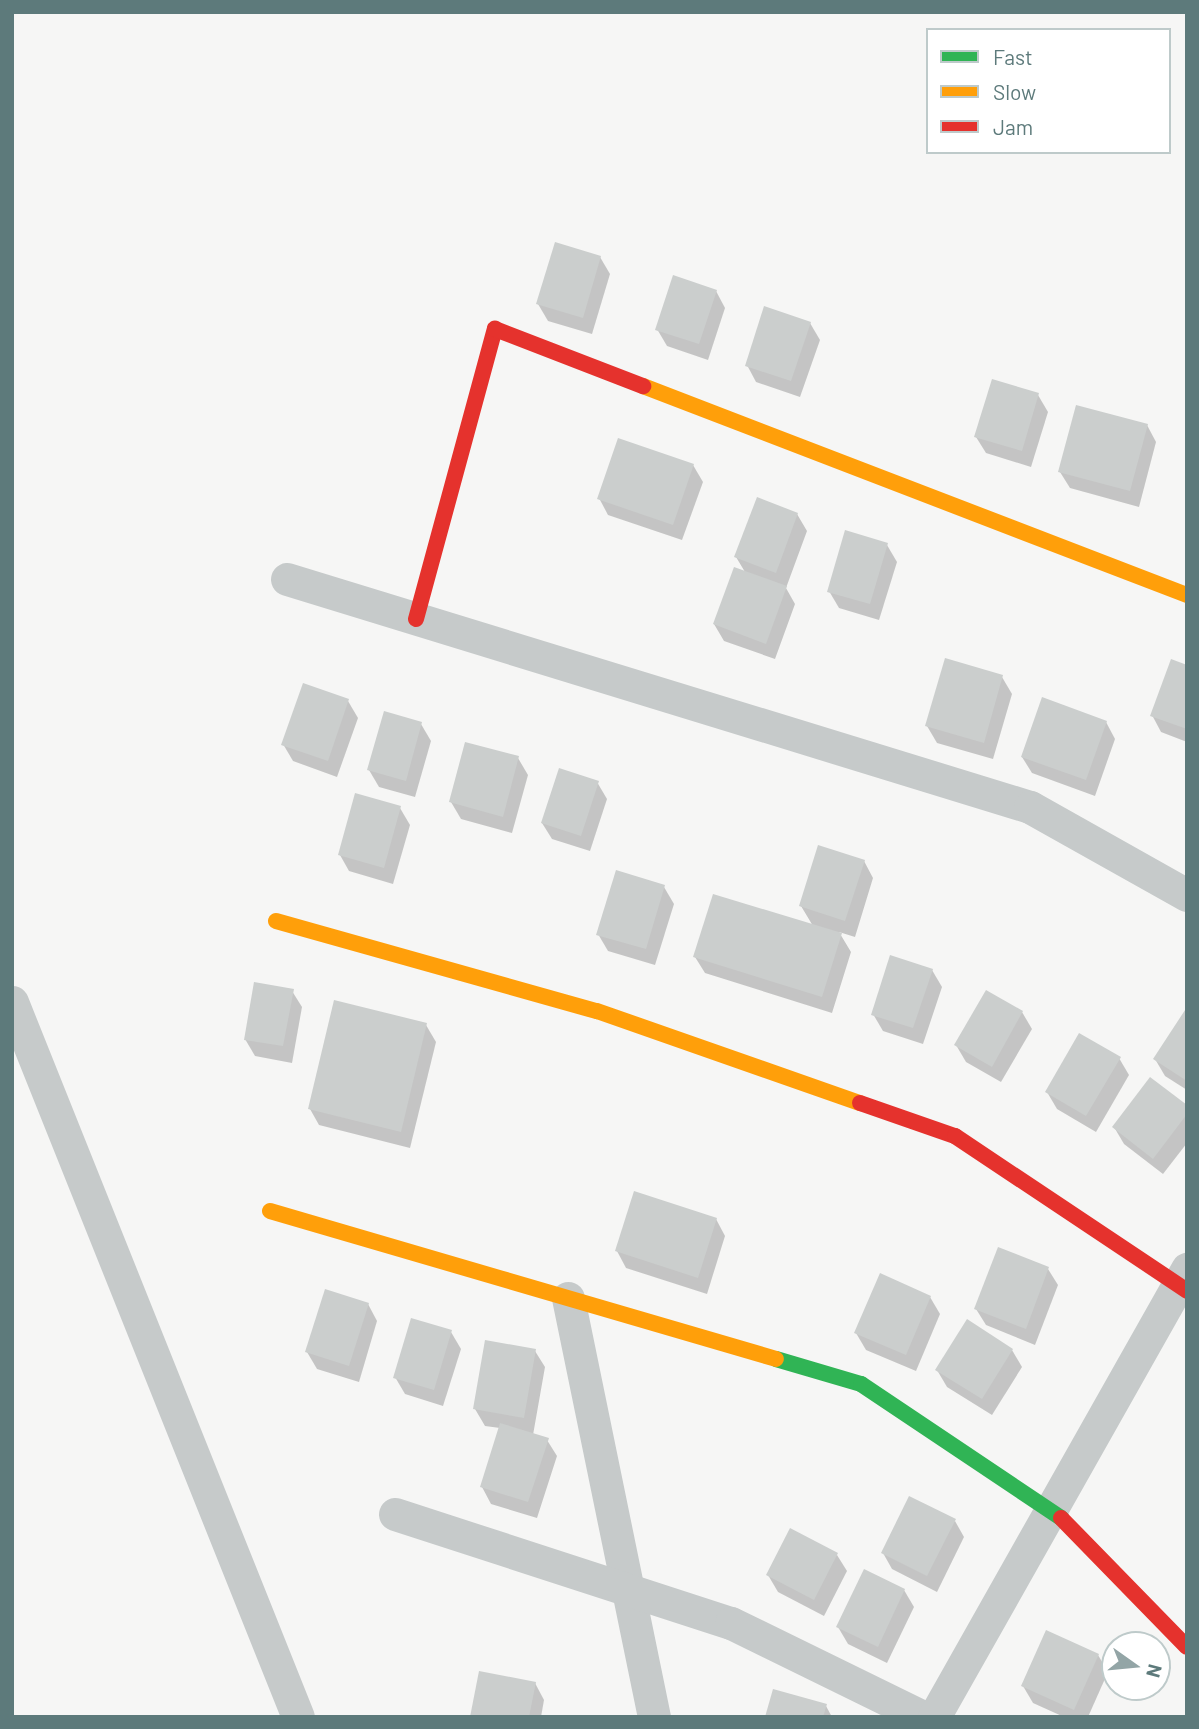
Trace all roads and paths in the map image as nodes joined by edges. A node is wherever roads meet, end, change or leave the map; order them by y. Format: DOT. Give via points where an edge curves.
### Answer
graph roads {
  1 [pos="287,579"];
  2 [pos="1187,595"];
  3 [pos="416,619"];
  4 [pos="1187,895"];
  5 [pos="276,921"];
  6 [pos="12,1002"];
  7 [pos="270,1211"];
  8 [pos="1184,1282"];
  9 [pos="568,1298"];
  10 [pos="1051,1511"];
  11 [pos="395,1514"];
  12 [pos="628,1588"];
  13 [pos="1187,1647"];
  14 [pos="298,1717"];
  15 [pos="653,1717"];
  16 [pos="923,1717"];
  17 [pos="934,1717"];
  1 -- 3 [label="street"];
  2 -- 3 [label="street" via="495,329"];
  3 -- 4 [label="street" via="1030,807"];
  5 -- 8 [label="street" via="597,1011 955,1136"];
  6 -- 14 [label="street"];
  7 -- 9 [label="street"];
  8 -- 10 [label="street"];
  9 -- 10 [label="street" via="861,1384"];
  9 -- 12 [label="street"];
  10 -- 13 [label="street" via="1073,1526"];
  10 -- 17 [label="street"];
  11 -- 12 [label="street"];
  12 -- 15 [label="street"];
  12 -- 16 [label="street" via="731,1623"];
}
